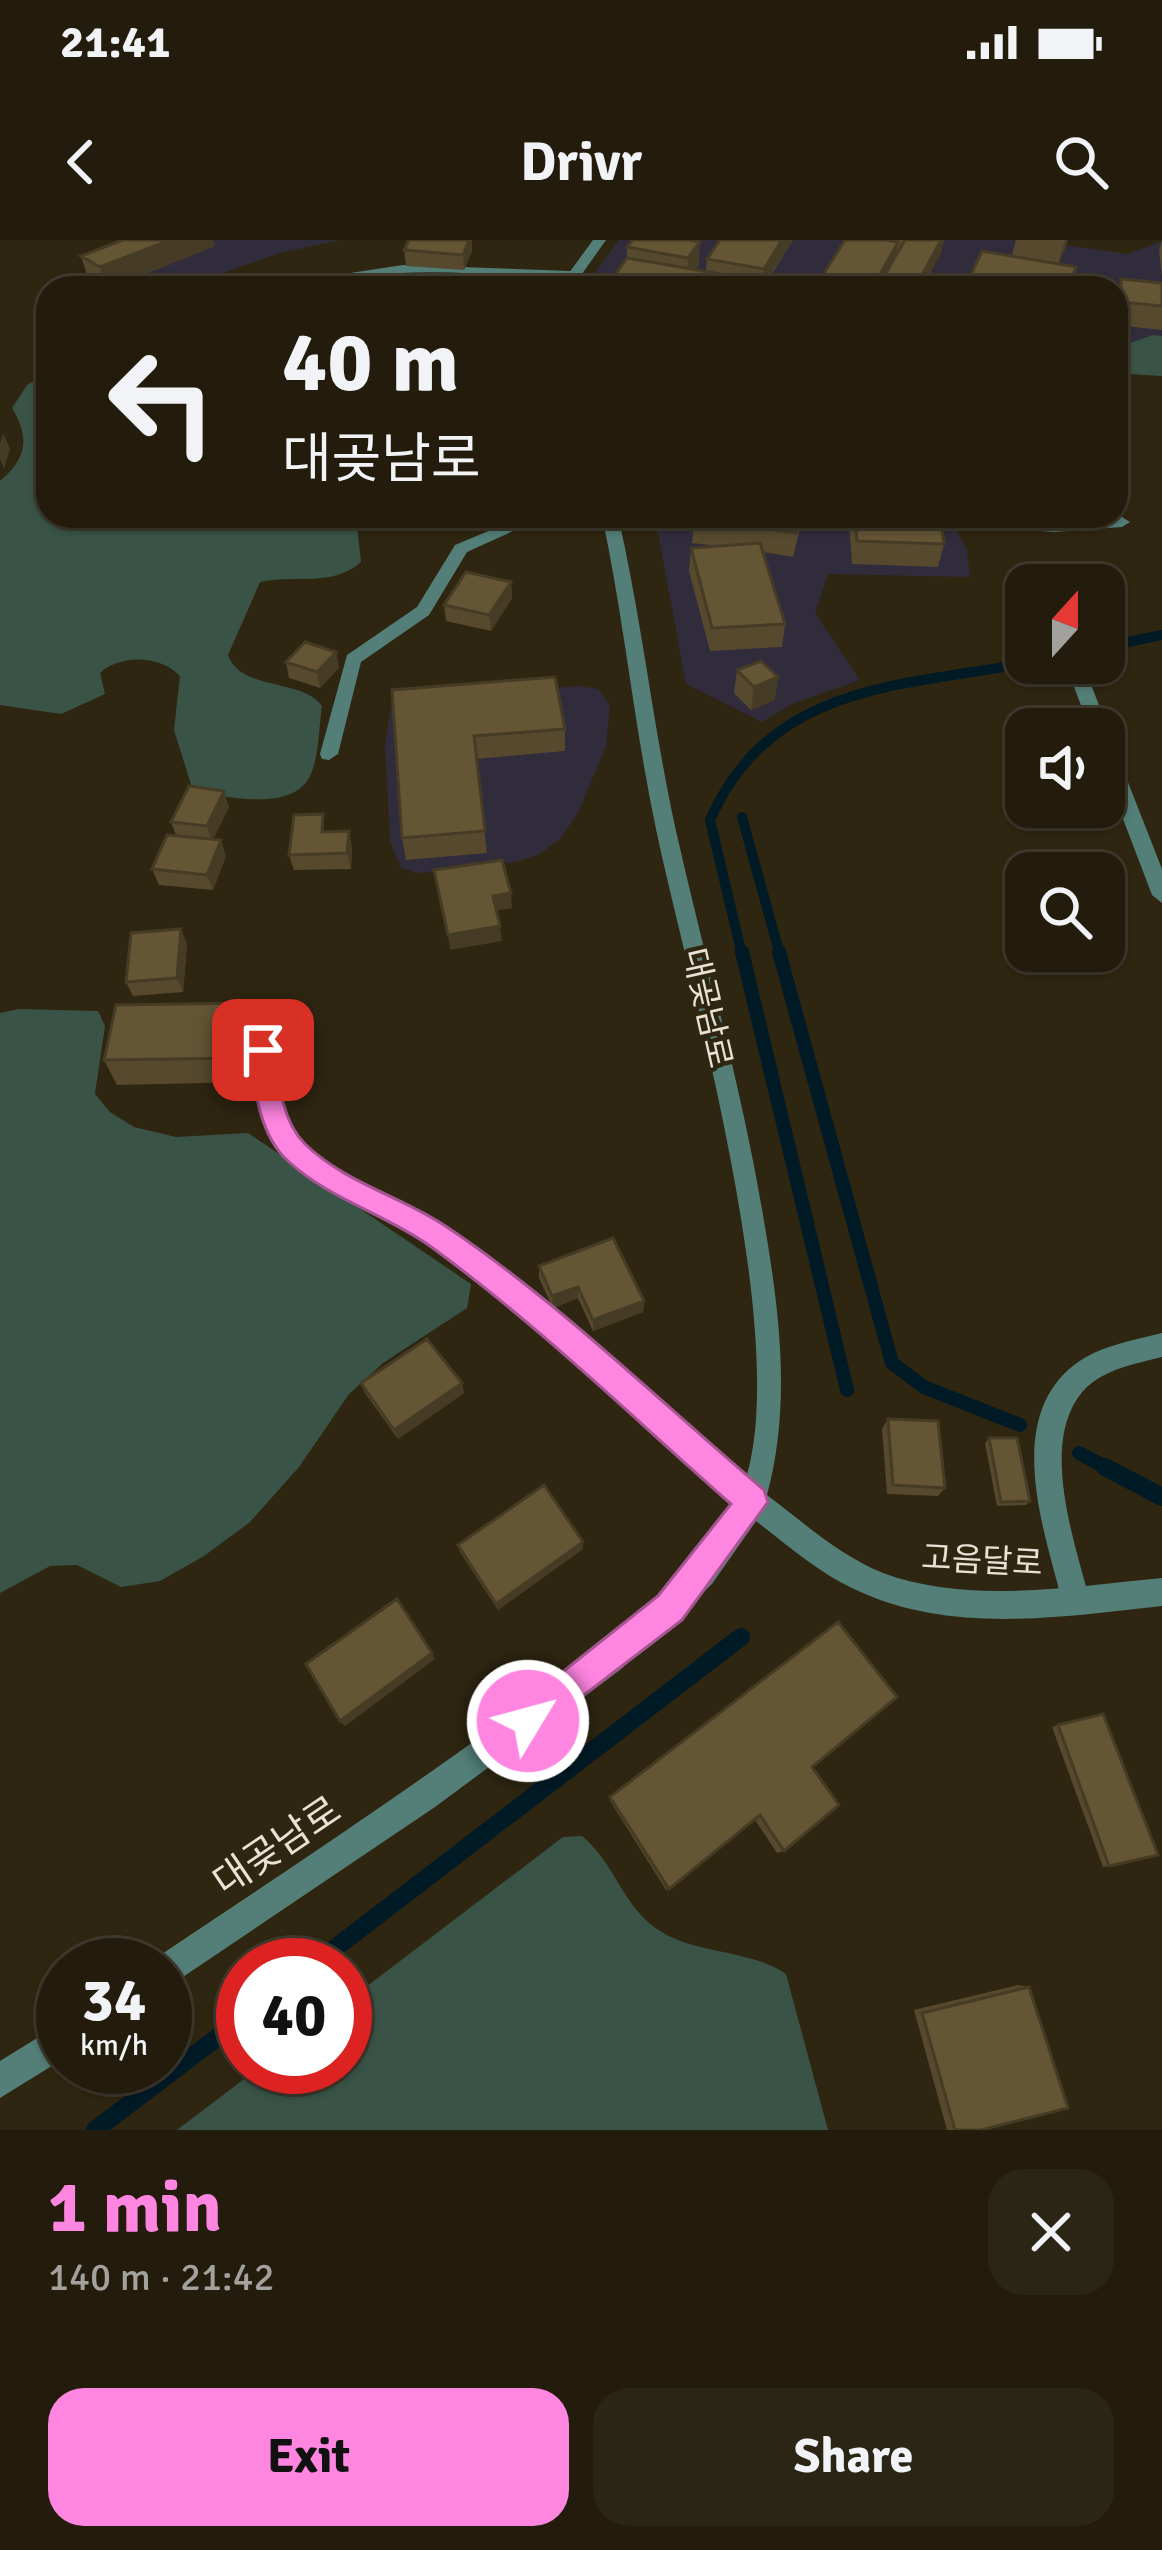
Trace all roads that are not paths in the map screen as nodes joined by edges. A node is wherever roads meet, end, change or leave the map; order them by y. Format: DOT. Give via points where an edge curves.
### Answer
graph roads {
  1 [pos="600,240"];
  2 [pos="345,276"];
  3 [pos="466,276"];
  4 [pos="572,276"];
  5 [pos="511,528"];
  6 [pos="612,528"];
  7 [pos="329,754"];
  8 [pos="1125,799"];
  9 [pos="1162,895"];
  10 [pos="263,1050"];
  11 [pos="1162,1345"];
  12 [pos="753,1502"];
  13 [pos="1162,1592"];
  14 [pos="1076,1600"];
  15 [pos="192,1954"];
  16 [pos="36,2057"];
  17 [pos="0,2081"];
  1 -- 4 [label="street"];
  2 -- 3 [label="street"];
  5 -- 7 [label="street" via="461,550 423,610 353,658"];
  6 -- 12 [label="street, 대곶남로" via="760,1281 770,1418"];
  8 -- 9 [label="street"];
  10 -- 12 [label="street" via="268,1101 293,1150 497,1280"];
  11 -- 14 [label="street" via="1089,1370 1053,1418 1046,1471"];
  12 -- 14 [label="street, 고음달로" via="838,1565 901,1593"];
  12 -- 15 [label="street, 대곶남로" via="704,1570 628,1645 417,1802"];
  13 -- 14 [label="street, 고음달로"];
  16 -- 17 [label="street"];
}
